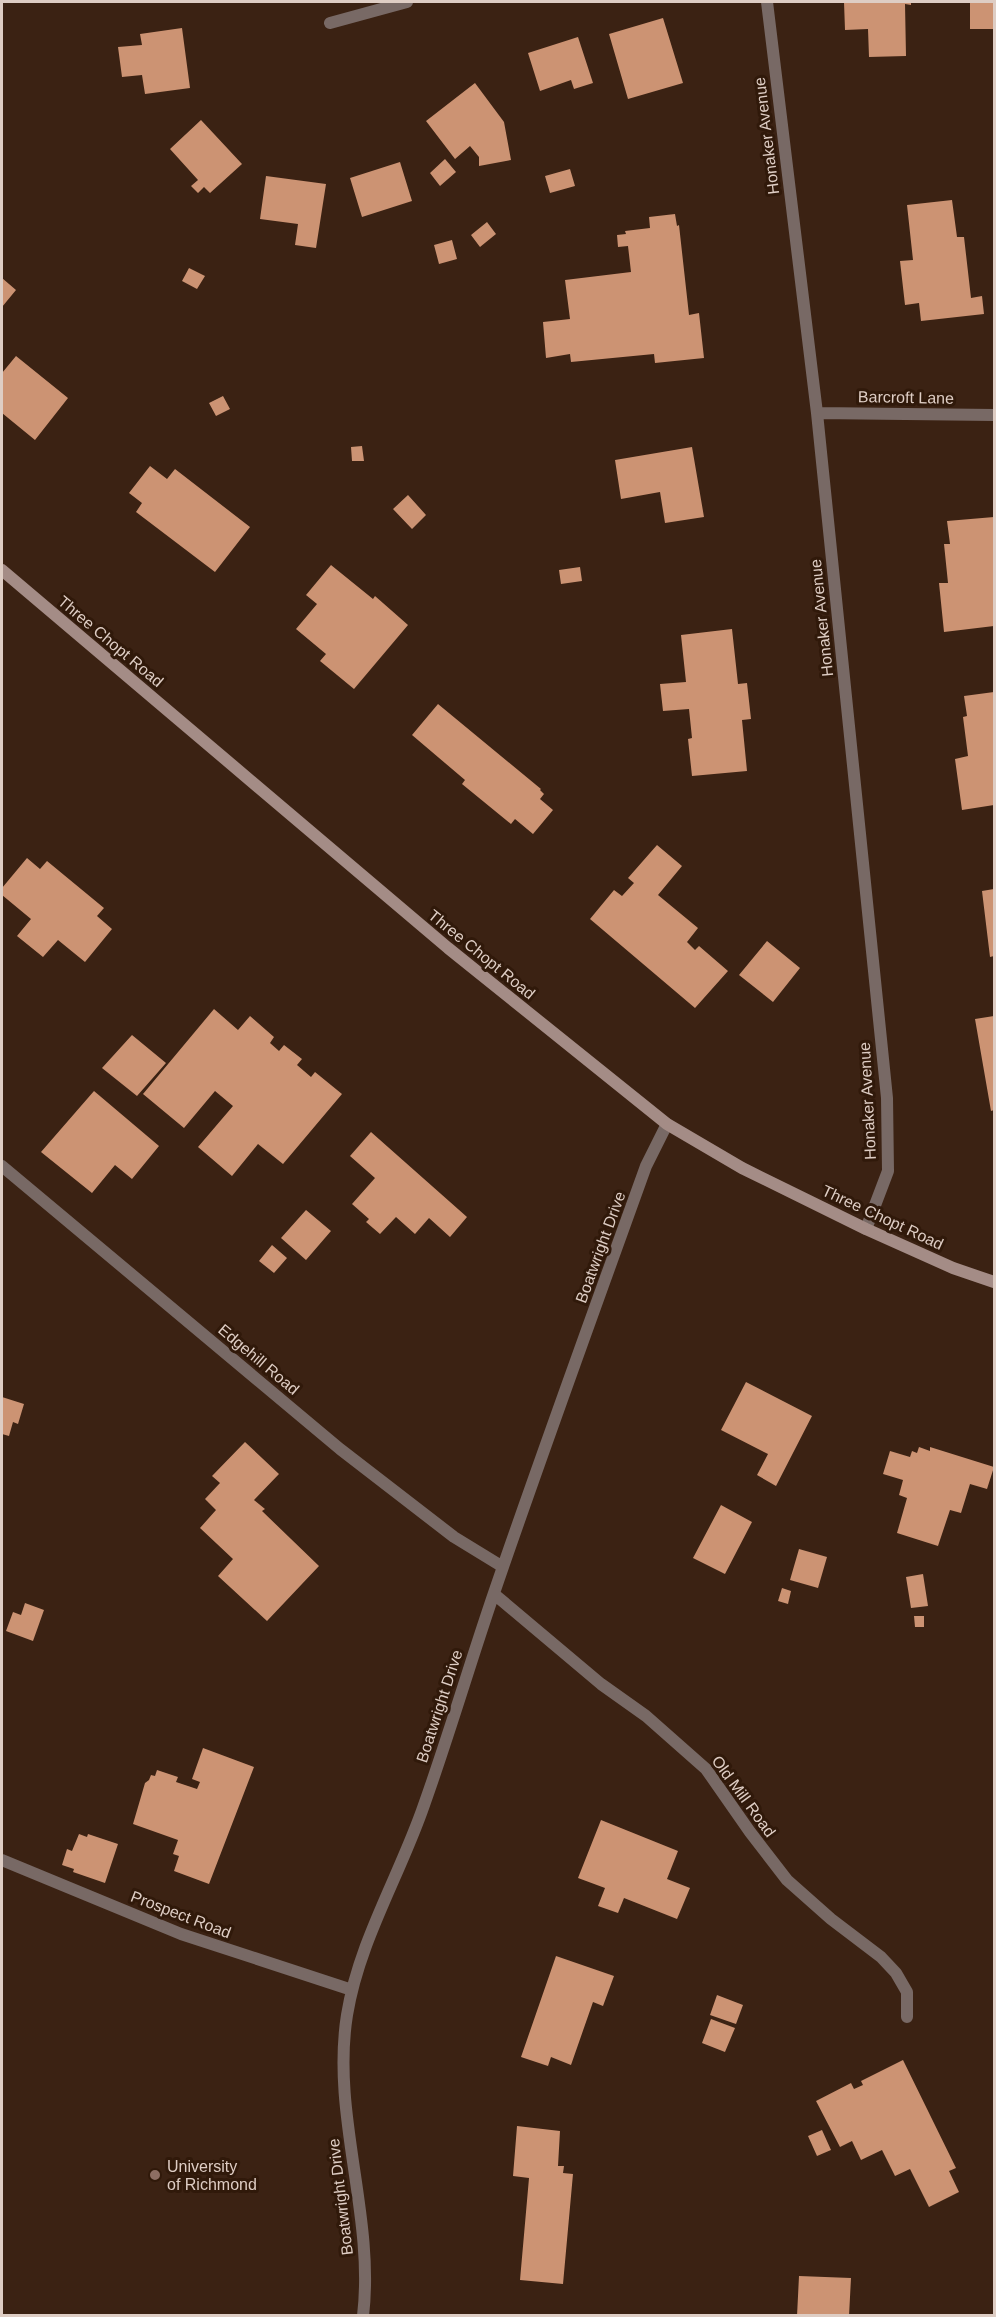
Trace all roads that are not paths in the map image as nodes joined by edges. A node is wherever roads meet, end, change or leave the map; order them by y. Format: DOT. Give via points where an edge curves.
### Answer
graph roads {
  1 [pos="407,2"];
  2 [pos="767,2"];
  3 [pos="330,23"];
  4 [pos="817,412"];
  5 [pos="994,415"];
  6 [pos="2,570"];
  7 [pos="667,1124"];
  8 [pos="2,1166"];
  9 [pos="866,1229"];
  10 [pos="994,1282"];
  11 [pos="503,1566"];
  12 [pos="494,1593"];
  13 [pos="2,1860"];
  14 [pos="352,1990"];
  15 [pos="907,2017"];
  16 [pos="363,2316"];
  1 -- 3 [label="street"];
  2 -- 4 [label="street, Honaker Avenue"];
  4 -- 5 [label="street, Barcroft Lane"];
  4 -- 9 [label="street, Honaker Avenue" via="887,1098 888,1171"];
  6 -- 7 [label="main road, Three Chopt Road" via="439,940"];
  7 -- 9 [label="main road, Three Chopt Road" via="742,1168"];
  7 -- 11 [label="street, Boatwright Drive" via="646,1166"];
  8 -- 11 [label="street, Edgehill Road" via="340,1449 454,1537"];
  9 -- 10 [label="main road, Three Chopt Road" via="953,1269"];
  11 -- 12 [label="street, Boatwright Drive"];
  12 -- 14 [label="street, Boatwright Drive" via="423,1808"];
  12 -- 15 [label="street, Old Mill Road" via="706,1769 787,1880 896,1973 907,1992"];
  13 -- 14 [label="street, Prospect Road" via="181,1934"];
  14 -- 16 [label="street, Boatwright Drive" via="345,2036 345,2078 364,2255"];
}
